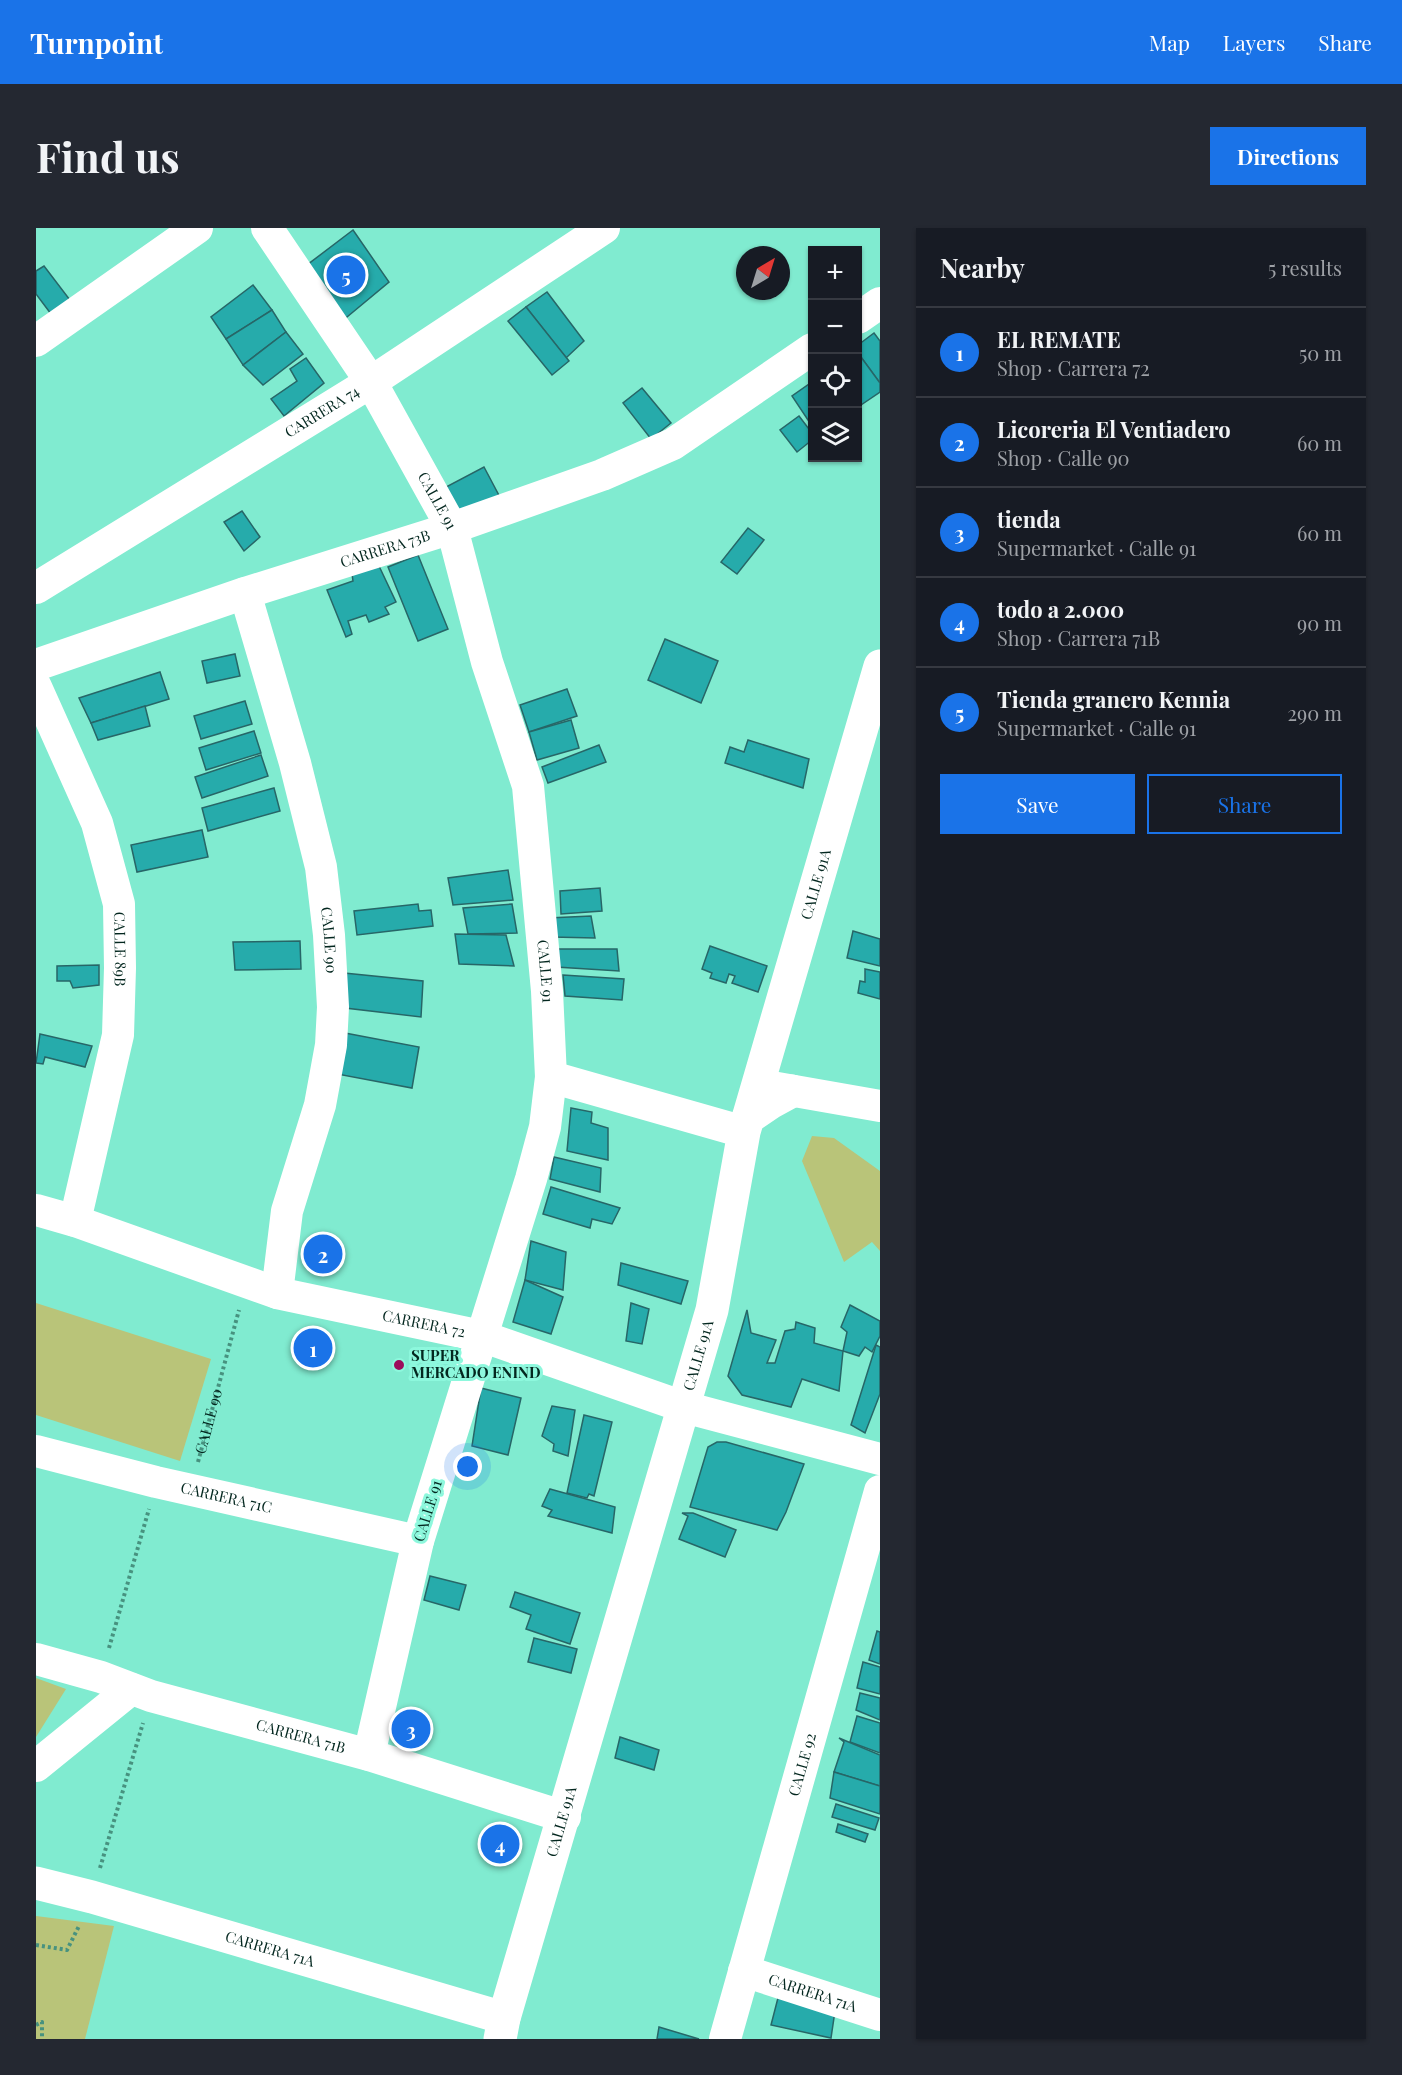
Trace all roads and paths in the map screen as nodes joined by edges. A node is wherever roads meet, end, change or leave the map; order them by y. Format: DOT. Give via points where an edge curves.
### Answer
graph roads {
  1 [pos="197,228"];
  2 [pos="267,228"];
  3 [pos="604,228"];
  4 [pos="880,303"];
  5 [pos="862,315"];
  6 [pos="36,341"];
  7 [pos="808,352"];
  8 [pos="371,382"];
  9 [pos="452,528"];
  10 [pos="36,588"];
  11 [pos="244,593"];
  12 [pos="36,665"];
  13 [pos="880,666"];
  14 [pos="36,687"];
  15 [pos="551,1077"];
  16 [pos="758,1085"];
  17 [pos="792,1091"];
  18 [pos="880,1106"];
  19 [pos="746,1125"];
  20 [pos="36,1210"];
  21 [pos="75,1221"];
  22 [pos="246,1283"];
  23 [pos="277,1293"];
  24 [pos="481,1336"];
  25 [pos="684,1407"];
  26 [pos="36,1452"];
  27 [pos="880,1459"];
  28 [pos="156,1482"];
  29 [pos="190,1489"];
  30 [pos="880,1491"];
  31 [pos="418,1541"];
  32 [pos="36,1659"];
  33 [pos="100,1677"];
  34 [pos="141,1693"];
  35 [pos="369,1755"];
  36 [pos="36,1766"];
  37 [pos="565,1817"];
  38 [pos="36,1883"];
  39 [pos="92,1897"];
  40 [pos="36,1945"];
  41 [pos="744,1971"];
  42 [pos="880,2015"];
  43 [pos="36,2025"];
  44 [pos="502,2029"];
  45 [pos="42,2039"];
  46 [pos="725,2039"];
  1 -- 6 [label="street"];
  2 -- 8 [label="street, CALLE 91"];
  3 -- 8 [label="street, CARRERA 74"];
  4 -- 5 [label="street"];
  7 -- 9 [label="street, CARRERA 73B" via="673,444 602,475"];
  8 -- 9 [label="street, CALLE 91"];
  8 -- 10 [label="street, CARRERA 74"];
  9 -- 11 [label="street, CARRERA 73B"];
  9 -- 15 [label="street, CALLE 91" via="486,662 528,786"];
  11 -- 12 [label="street, CARRERA 73B"];
  11 -- 23 [label="street, CALLE 90" via="295,763 321,867 333,1007 331,1045 320,1105 287,1211"];
  13 -- 16 [label="street, CALLE 91A"];
  14 -- 21 [label="street, CALLE 89B" via="97,823 119,904 118,1035"];
  15 -- 19 [label="street"];
  15 -- 24 [label="street, CALLE 91" via="545,1127 531,1179"];
  16 -- 17 [label="street"];
  16 -- 19 [label="street, CALLE 91A"];
  17 -- 18 [label="street"];
  17 -- 19 [label="street"];
  19 -- 25 [label="street, CALLE 91A" via="712,1310"];
  20 -- 21 [label="street, CARRERA 72"];
  21 -- 22 [label="street, CARRERA 72"];
  22 -- 23 [label="street, CARRERA 72"];
  22 -- 29 [label="path, CALLE 90"];
  23 -- 24 [label="street, CARRERA 72"];
  24 -- 25 [label="street, CARRERA 72"];
  24 -- 31 [label="street, CALLE 91"];
  25 -- 27 [label="street, CARRERA 72"];
  25 -- 37 [label="street, CALLE 91A"];
  26 -- 28 [label="street, CARRERA 71C"];
  28 -- 29 [label="street, CARRERA 71C"];
  28 -- 33 [label="path"];
  29 -- 31 [label="street, CARRERA 71C"];
  30 -- 41 [label="street, CALLE 92"];
  31 -- 35 [label="street, CALLE 91"];
  32 -- 33 [label="street, CARRERA 71B"];
  33 -- 34 [label="street, CARRERA 71B"];
  34 -- 35 [label="street, CARRERA 71B"];
  34 -- 36 [label="street"];
  34 -- 39 [label="path"];
  35 -- 37 [label="street, CARRERA 71B"];
  37 -- 44 [label="street, CALLE 91A"];
  38 -- 39 [label="street, CARRERA 71A"];
  39 -- 40 [label="path" via="67,1950"];
  39 -- 44 [label="street, CARRERA 71A"];
  41 -- 42 [label="street, CARRERA 71A"];
  41 -- 46 [label="street, CALLE 92"];
  43 -- 45 [label="path" via="42,2022"];
}
